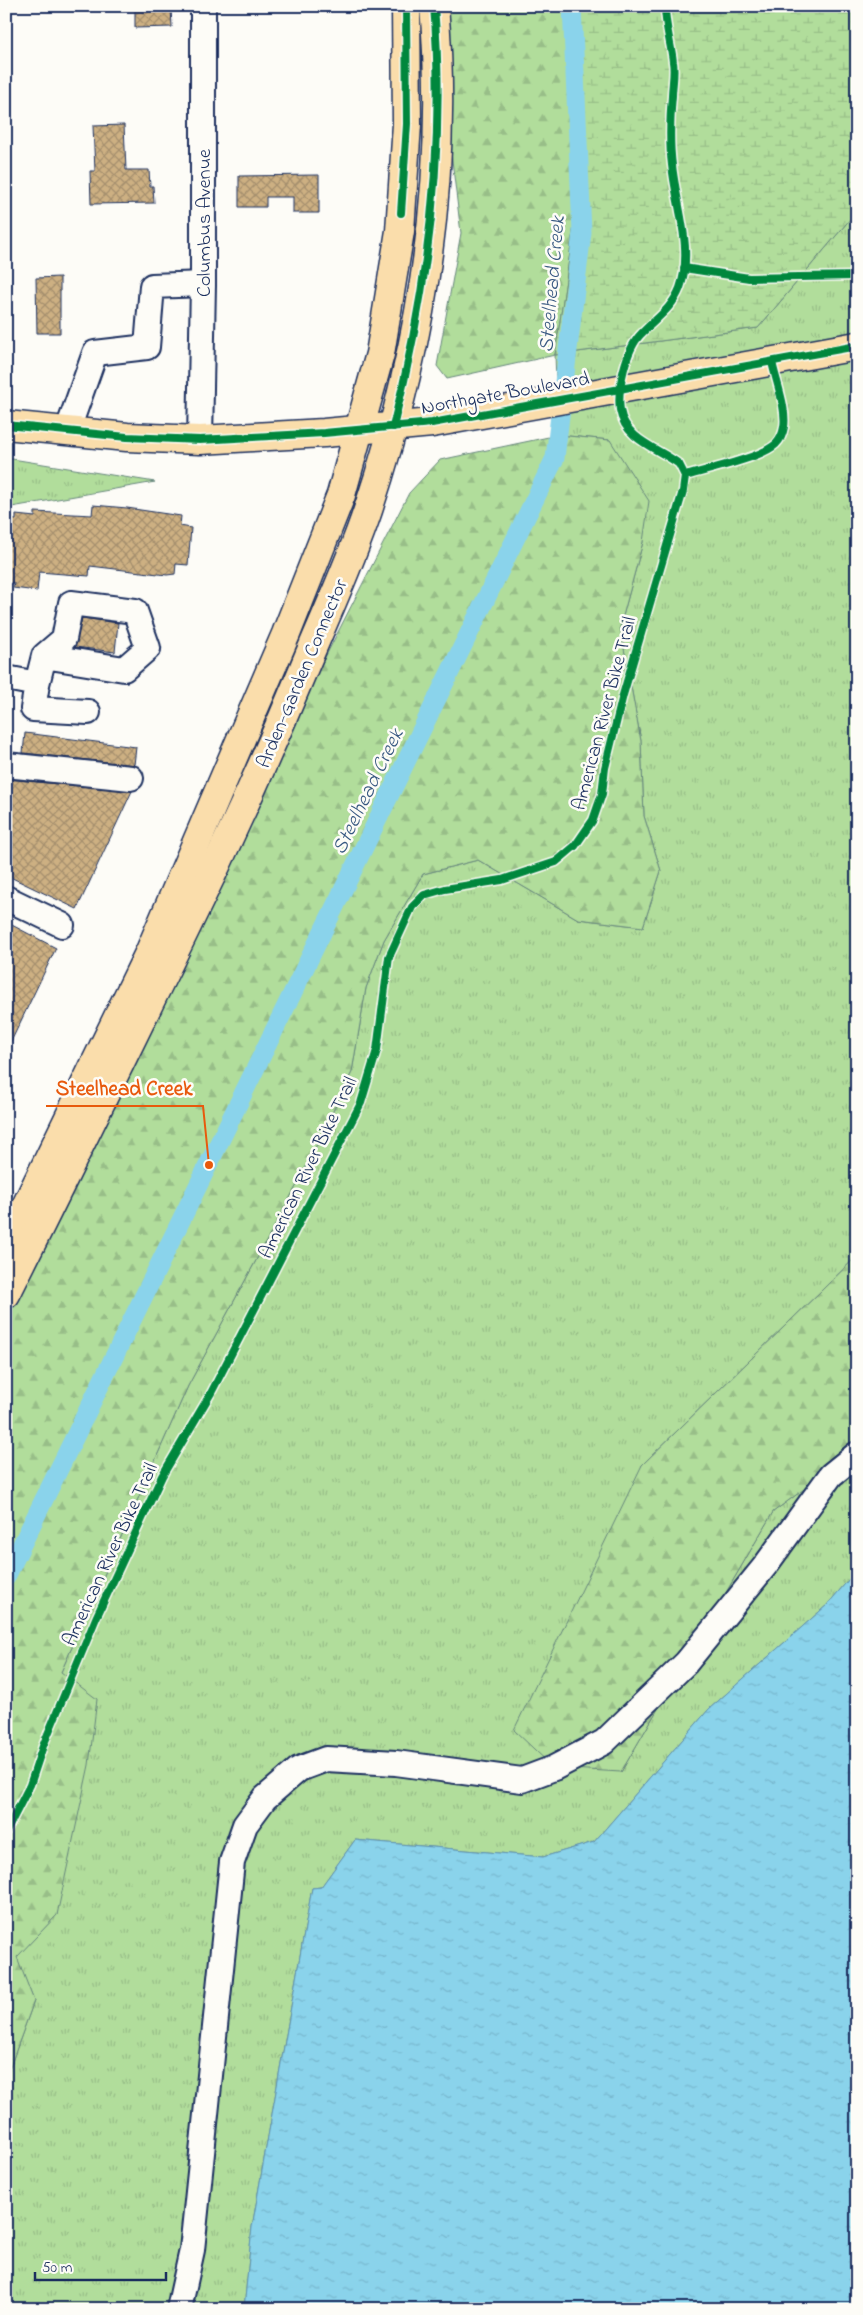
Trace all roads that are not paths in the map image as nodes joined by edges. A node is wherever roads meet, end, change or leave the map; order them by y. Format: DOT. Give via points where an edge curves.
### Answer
graph roads {
  1 [pos="203,6"];
  2 [pos="406,6"];
  3 [pos="434,6"];
  4 [pos="203,284"];
  5 [pos="857,346"];
  6 [pos="6,425"];
  7 [pos="393,427"];
  8 [pos="360,430"];
  9 [pos="67,432"];
  10 [pos="200,440"];
  11 [pos="44,656"];
  12 [pos="6,678"];
  13 [pos="38,684"];
  14 [pos="88,712"];
  15 [pos="6,765"];
  16 [pos="131,778"];
  17 [pos="6,898"];
  18 [pos="62,925"];
  19 [pos="6,1247"];
  20 [pos="6,1294"];
  21 [pos="857,1454"];
  22 [pos="179,2309"];
  1 -- 4 [label="street, Columbus Avenue"];
  2 -- 8 [label="main road, Arden-Garden Connector" via="407,124 400,231 380,354"];
  3 -- 7 [label="main road, Arden-Garden Connector" via="438,100 436,176 422,296"];
  4 -- 9 [label="street" via="152,286 147,347 95,353"];
  4 -- 10 [label="street, Columbus Avenue"];
  5 -- 7 [label="main road, Northgate Boulevard"];
  6 -- 9 [label="main road, Northgate Boulevard"];
  7 -- 8 [label="main road, Northgate Boulevard"];
  7 -- 20 [label="main road, Arden-Garden Connector" via="354,549 249,795 116,1074"];
  8 -- 10 [label="main road, Northgate Boulevard"];
  8 -- 19 [label="main road, Arden-Garden Connector" via="341,495 321,546 184,872 115,1024"];
  9 -- 10 [label="main road, Northgate Boulevard"];
  11 -- 13 [label="street"];
  12 -- 13 [label="street"];
  13 -- 14 [label="street" via="33,709"];
  15 -- 16 [label="street"];
  17 -- 18 [label="street"];
  21 -- 22 [label="street" via="831,1475 765,1566 686,1663 604,1742 554,1768 522,1780 326,1759 299,1769 265,1798 245,1825 232,1862 192,2250"];
}
